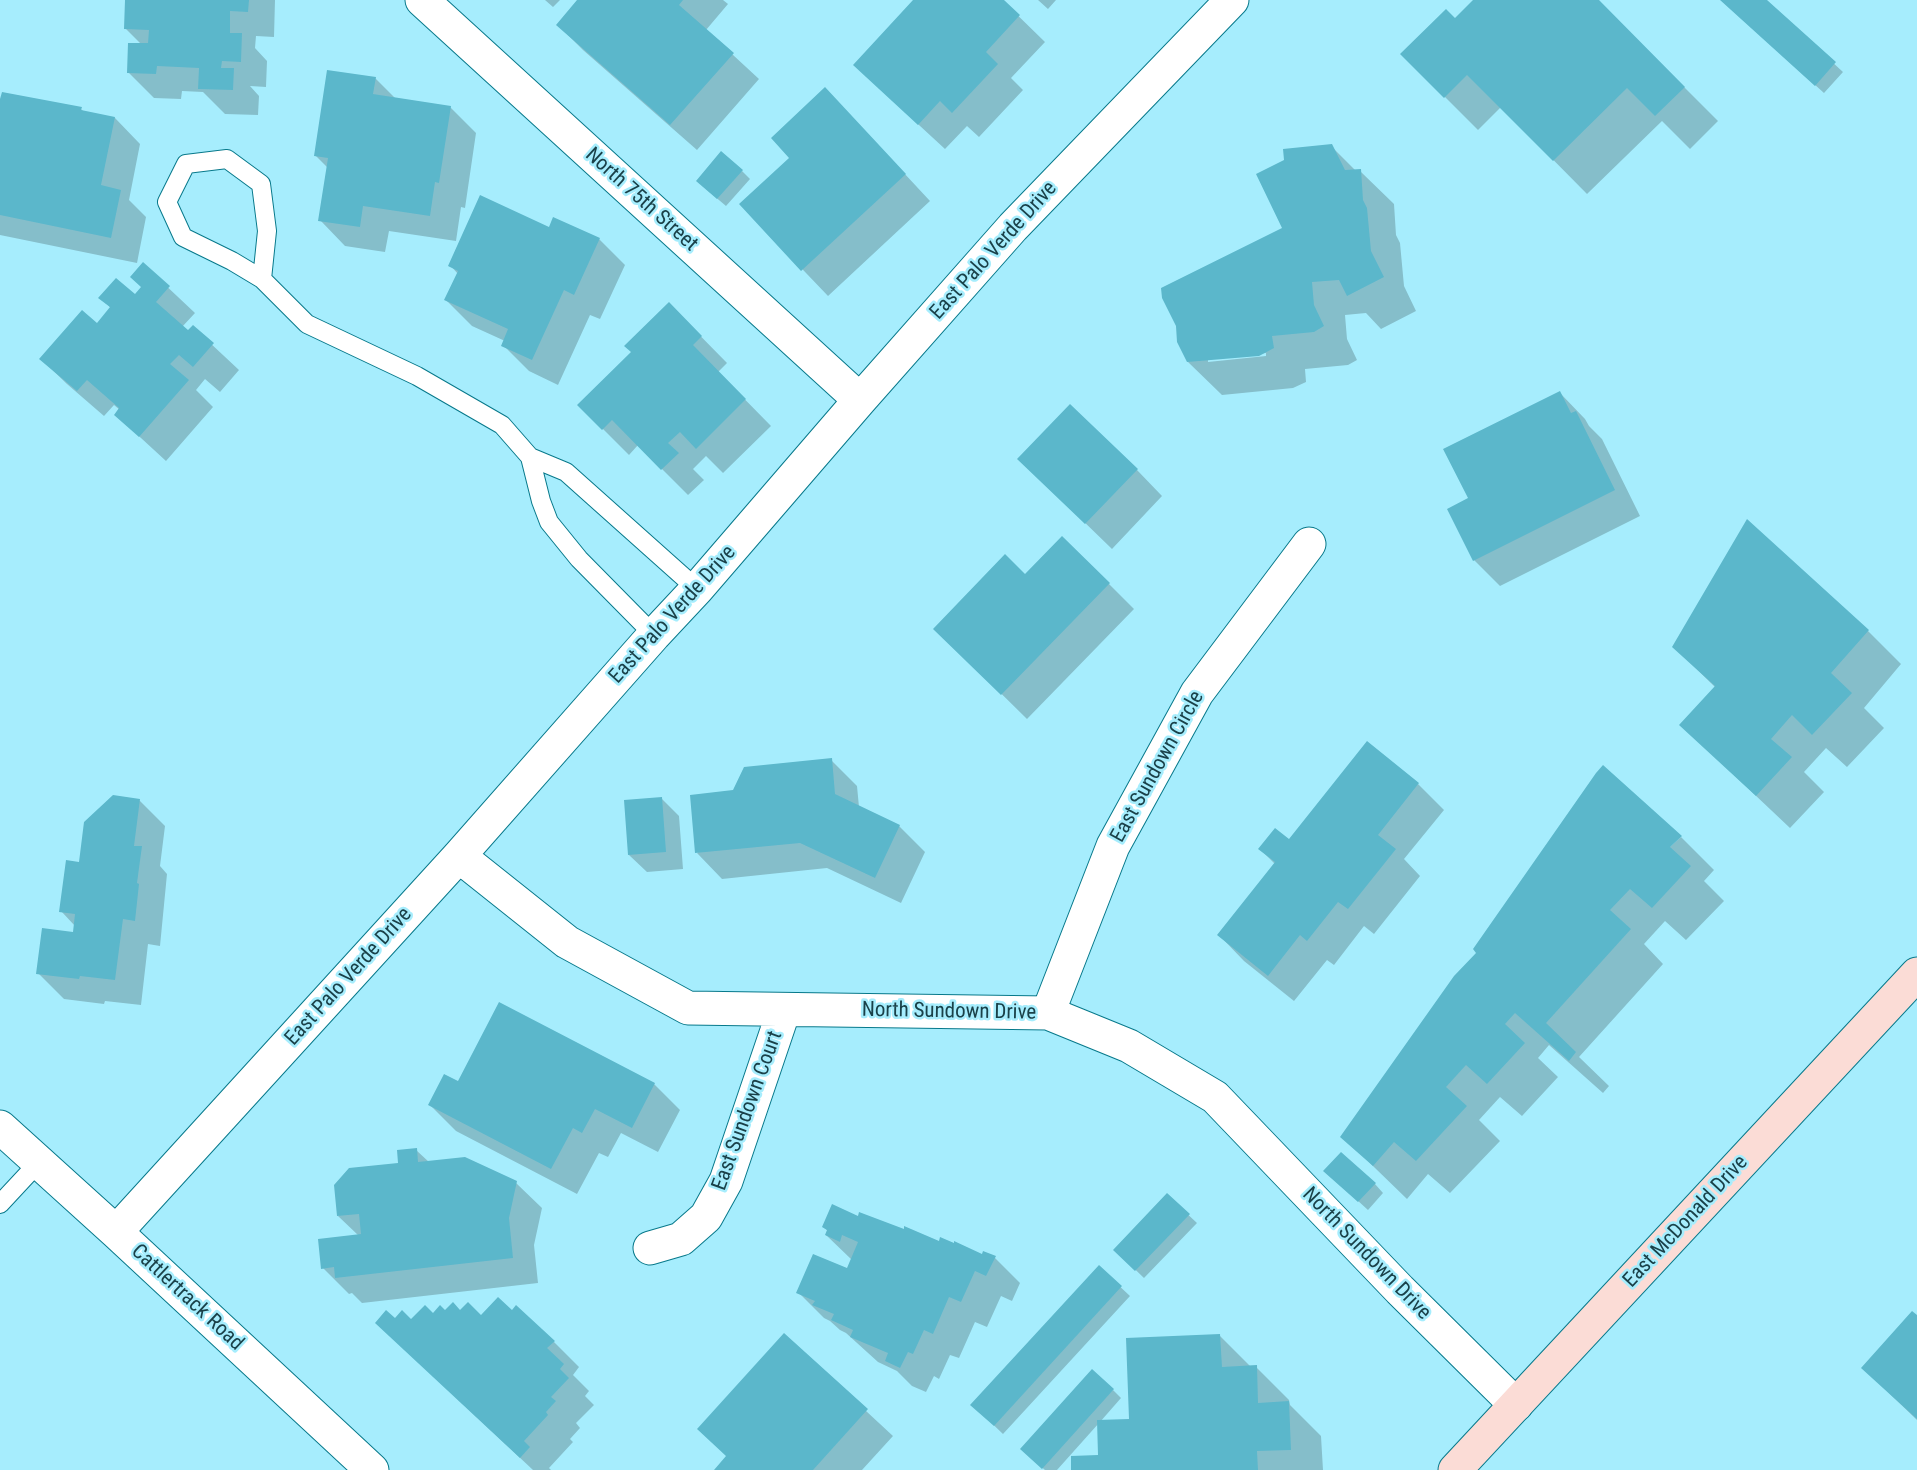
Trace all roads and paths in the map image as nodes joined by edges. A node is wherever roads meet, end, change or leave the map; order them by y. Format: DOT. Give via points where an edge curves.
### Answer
graph roads {
  1 [pos="422,0"];
  2 [pos="1232,0"];
  3 [pos="262,279"];
  4 [pos="860,400"];
  5 [pos="530,457"];
  6 [pos="1309,544"];
  7 [pos="697,589"];
  8 [pos="654,635"];
  9 [pos="459,856"];
  10 [pos="1917,974"];
  11 [pos="784,1010"];
  12 [pos="1048,1013"];
  13 [pos="0,1127"];
  14 [pos="39,1162"];
  15 [pos="0,1204"];
  16 [pos="116,1232"];
  17 [pos="651,1248"];
  18 [pos="1516,1405"];
  19 [pos="372,1470"];
  20 [pos="1455,1470"];
  1 -- 4 [label="street, North 75th Street"];
  2 -- 4 [label="street, East Palo Verde Drive" via="1013,227"];
  3 -- 3 [label="lane" via="183,237 167,202 186,164 227,159 261,184 267,231"];
  3 -- 5 [label="lane" via="307,324 417,376 502,425"];
  4 -- 7 [label="street, East Palo Verde Drive"];
  5 -- 7 [label="lane" via="566,472"];
  5 -- 8 [label="lane" via="549,522 579,559"];
  6 -- 12 [label="street, East Sundown Circle" via="1197,693 1113,846"];
  7 -- 8 [label="street, East Palo Verde Drive"];
  8 -- 9 [label="street, East Palo Verde Drive"];
  9 -- 11 [label="street, North Sundown Drive" via="567,942 688,1008"];
  9 -- 16 [label="street, East Palo Verde Drive"];
  10 -- 18 [label="main road, East McDonald Drive"];
  11 -- 12 [label="street, North Sundown Drive"];
  11 -- 17 [label="street, East Sundown Court" via="726,1180 706,1217 681,1239"];
  12 -- 18 [label="street, North Sundown Drive" via="1129,1046 1215,1097"];
  13 -- 14 [label="street, Cattlertrack Road"];
  14 -- 15 [label="lane"];
  14 -- 16 [label="street, Cattlertrack Road"];
  16 -- 19 [label="street, Cattlertrack Road"];
  18 -- 20 [label="main road, East McDonald Drive"];
}
